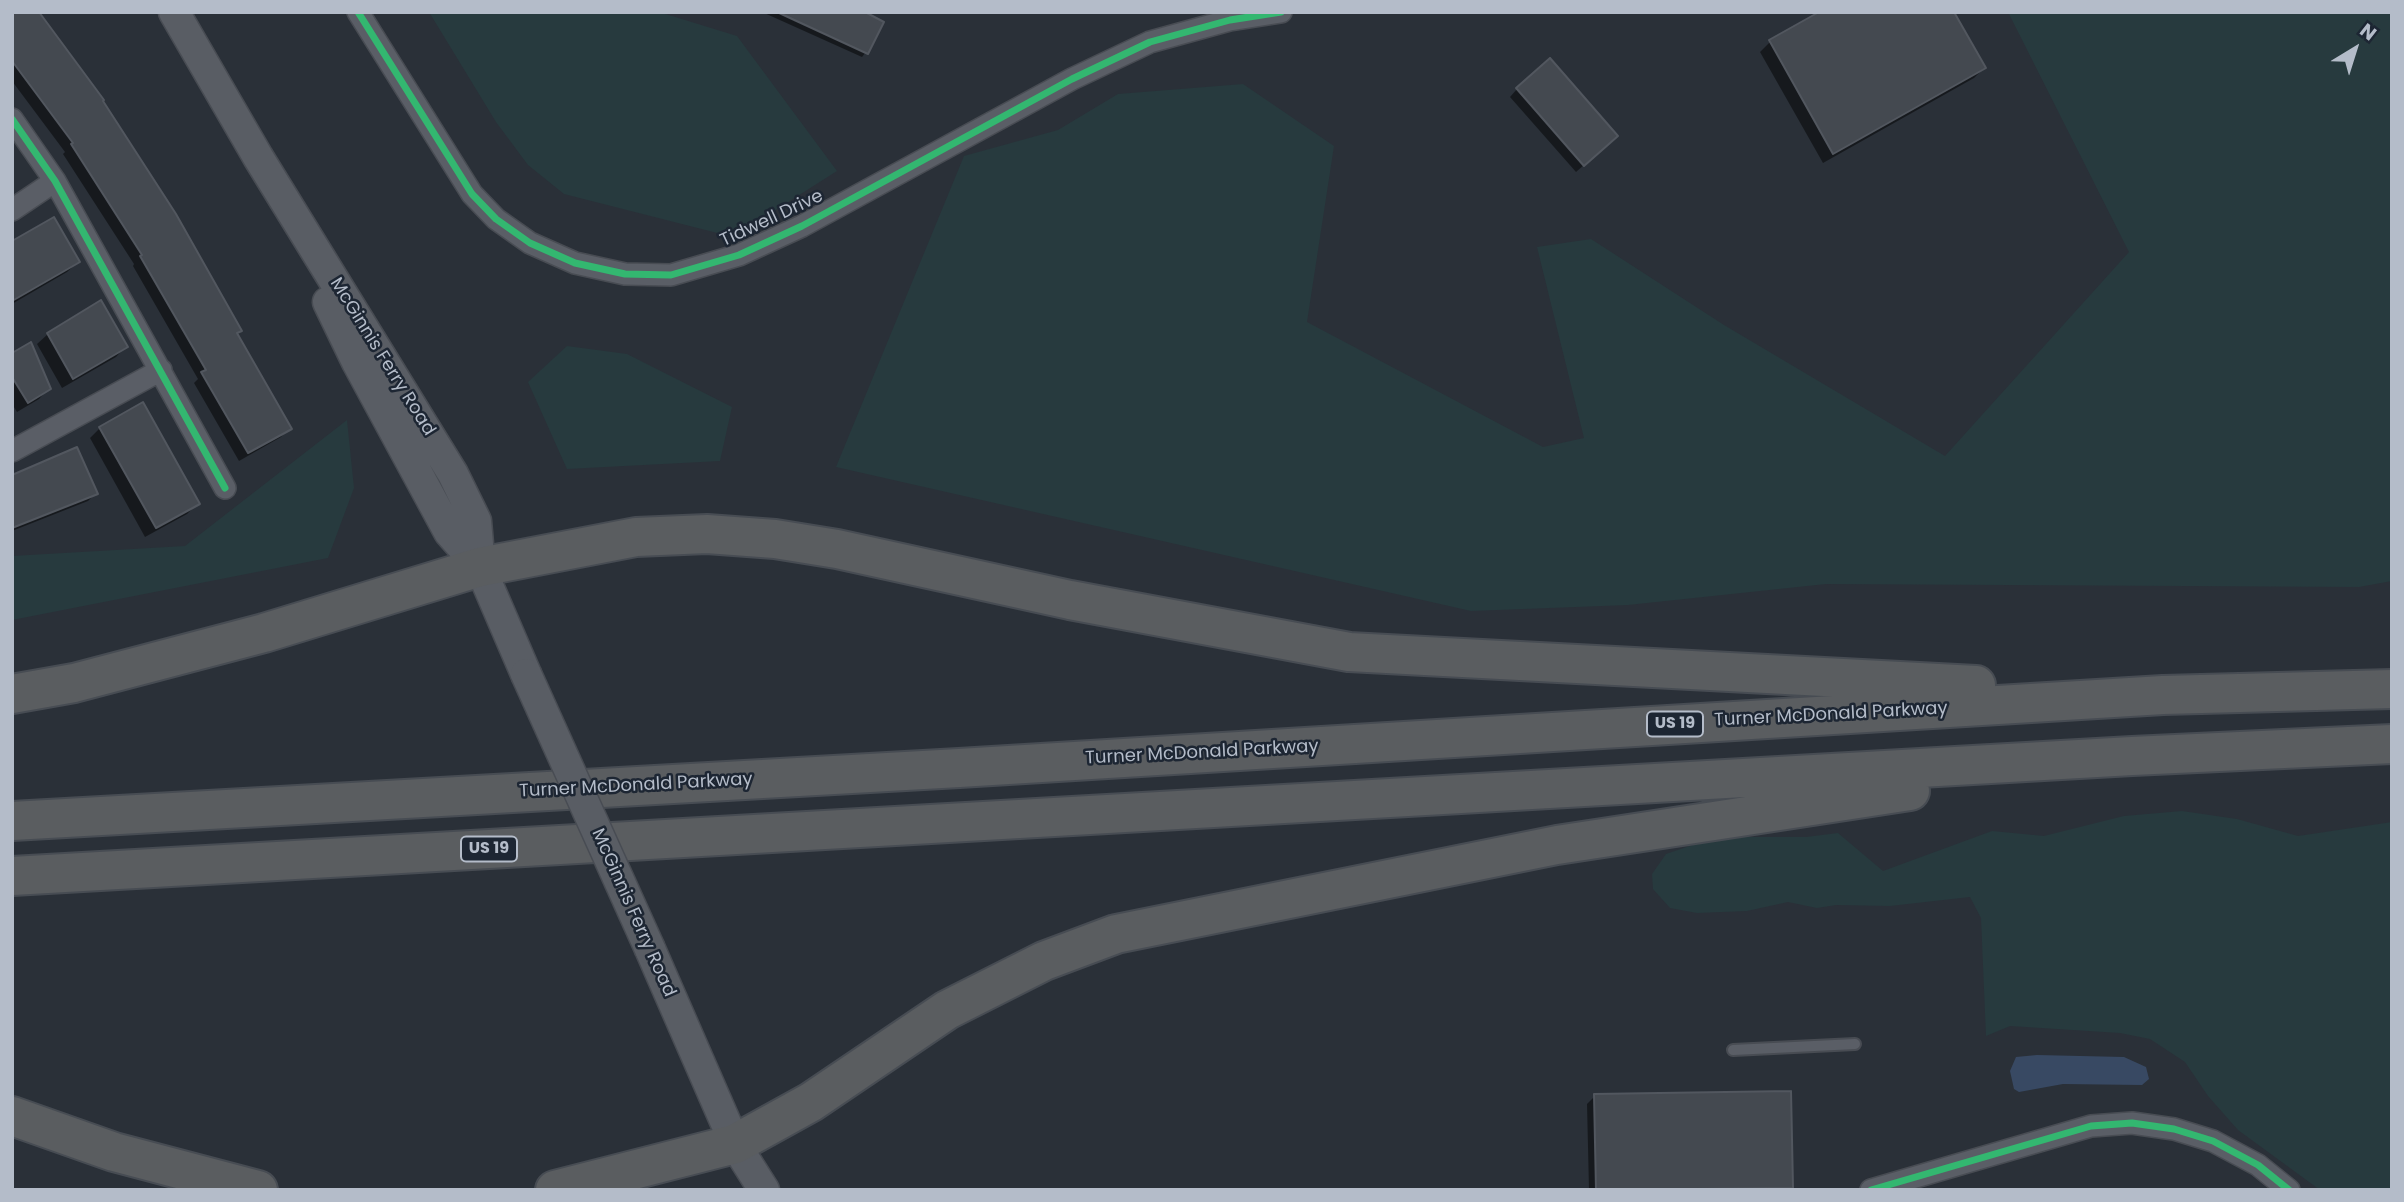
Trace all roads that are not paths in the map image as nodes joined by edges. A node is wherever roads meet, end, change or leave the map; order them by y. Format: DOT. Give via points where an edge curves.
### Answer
graph roads {
  1 [pos="174,12"];
  2 [pos="358,12"];
  3 [pos="1281,12"];
  4 [pos="12,119"];
  5 [pos="55,181"];
  6 [pos="12,211"];
  7 [pos="161,370"];
  8 [pos="12,451"];
  9 [pos="225,488"];
  10 [pos="480,567"];
  11 [pos="2392,689"];
  12 [pos="12,694"];
  13 [pos="2163,695"];
  14 [pos="2392,744"];
  15 [pos="2132,756"];
  16 [pos="12,821"];
  17 [pos="12,876"];
  18 [pos="1855,1044"];
  19 [pos="1733,1050"];
  20 [pos="12,1116"];
  21 [pos="734,1144"];
  22 [pos="258,1190"];
  23 [pos="555,1190"];
  24 [pos="745,1190"];
  25 [pos="764,1190"];
  26 [pos="1871,1190"];
  27 [pos="2289,1190"];
  1 -- 10 [label="main road, McGinnis Ferry Road" via="258,157 364,374 449,531"];
  2 -- 3 [label="street, Tidwell Drive" via="472,194 496,219 530,243 575,263 625,274 671,275 739,255 802,226 1072,79 1150,42 1230,20"];
  4 -- 5 [label="street"];
  5 -- 6 [label="street"];
  5 -- 7 [label="street"];
  7 -- 8 [label="street"];
  7 -- 9 [label="street"];
  10 -- 12 [label="highway" via="264,633 74,683"];
  10 -- 13 [label="highway" via="636,537 708,534 775,539 1349,652"];
  10 -- 21 [label="main road, McGinnis Ferry Road, bridge"];
  11 -- 13 [label="highway, Turner McDonald Parkway / US 19"];
  13 -- 16 [label="highway, Turner McDonald Parkway / US 19"];
  14 -- 15 [label="highway, US 19"];
  15 -- 17 [label="highway, US 19"];
  15 -- 21 [label="highway" via="1557,845 1116,934 1044,961 947,1010 811,1102"];
  18 -- 19 [label="lane"];
  20 -- 22 [label="highway" via="114,1152"];
  21 -- 23 [label="highway"];
  21 -- 24 [label="main road, McGinnis Ferry Road"];
  21 -- 25 [label="main road, McGinnis Ferry Road"];
  26 -- 27 [label="street" via="2091,1126 2132,1123 2213,1141 2258,1165"];
}
